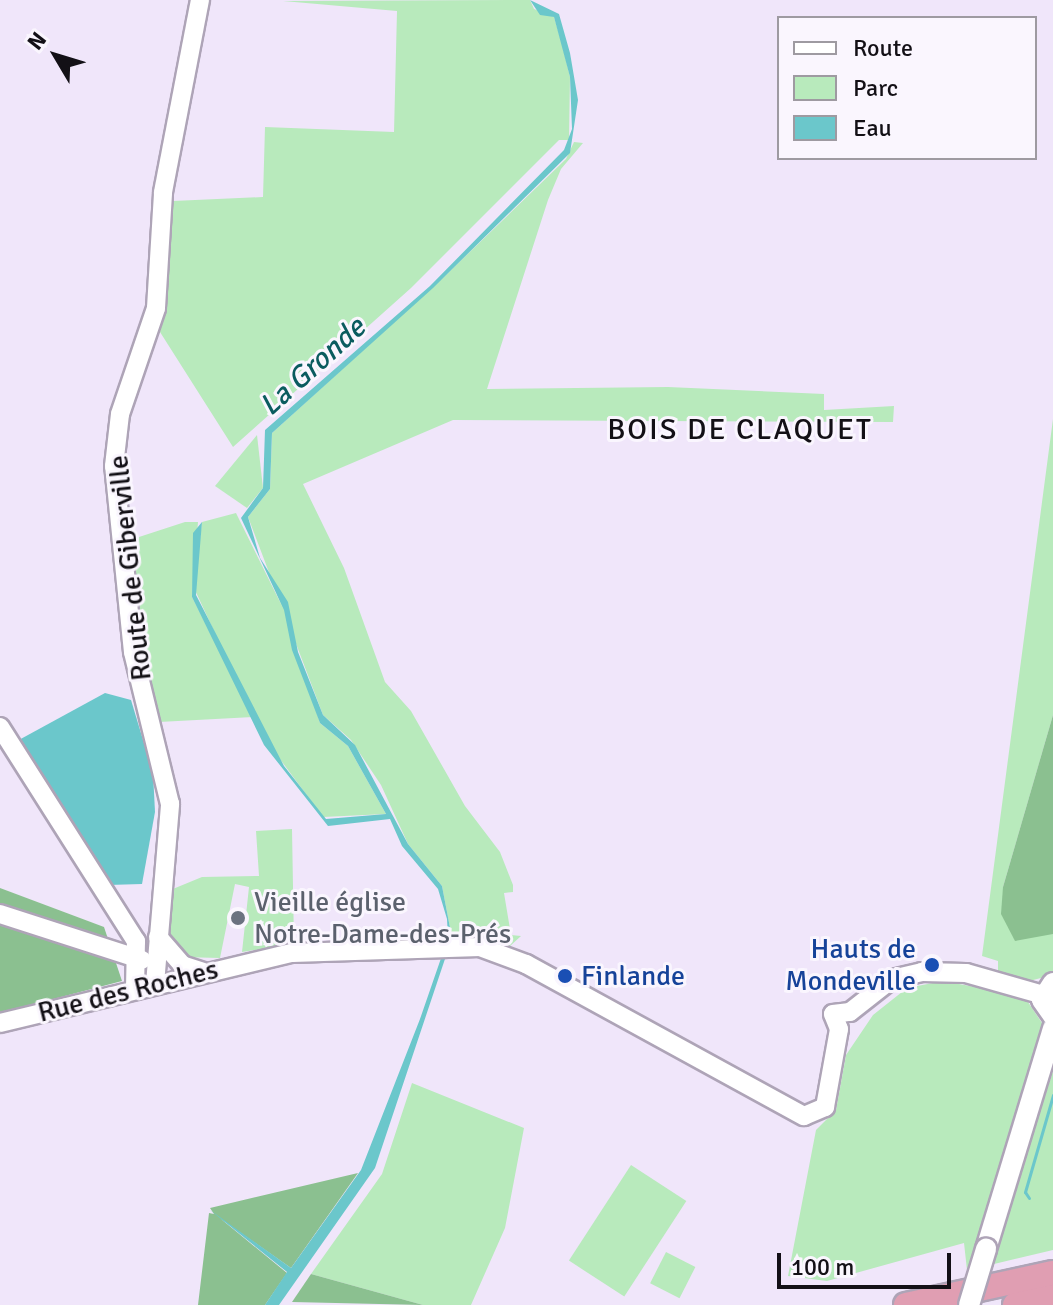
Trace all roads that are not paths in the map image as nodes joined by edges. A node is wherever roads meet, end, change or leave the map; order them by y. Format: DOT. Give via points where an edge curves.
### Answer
graph roads {
  1 [pos="200,0"];
  2 [pos="0,727"];
  3 [pos="0,914"];
  4 [pos="158,937"];
  5 [pos="133,959"];
  6 [pos="156,965"];
  7 [pos="196,974"];
  8 [pos="155,984"];
  9 [pos="135,989"];
  10 [pos="1048,989"];
  11 [pos="1053,1016"];
  12 [pos="0,1023"];
  13 [pos="1053,1028"];
  14 [pos="1053,1273"];
  15 [pos="1053,1297"];
  16 [pos="906,1305"];
  17 [pos="969,1305"];
  18 [pos="1015,1305"];
  1 -- 4 [label="street, Route de Giberville" via="163,192 156,308 120,414 114,466 133,652 170,804"];
  2 -- 5 [label="street" via="136,941"];
  3 -- 5 [label="street"];
  4 -- 6 [label="street, Route de Giberville"];
  4 -- 7 [label="street"];
  5 -- 6 [label="street"];
  5 -- 9 [label="street"];
  6 -- 7 [label="street"];
  6 -- 8 [label="street, Route de Giberville"];
  7 -- 8 [label="street, Rue des Roches"];
  7 -- 10 [label="street, Rue des Roches" via="292,953 480,947 526,964 790,1110 815,1114 825,1107 830,1088 839,1029 833,1014 850,1012 892,979 922,972 966,973"];
  8 -- 9 [label="street, Rue des Roches"];
  9 -- 12 [label="street, Rue des Roches"];
  10 -- 11 [label="main road"];
  13 -- 17 [label="main road, bridge"];
  14 -- 16 [label="highway"];
  15 -- 18 [label="highway"];
}
